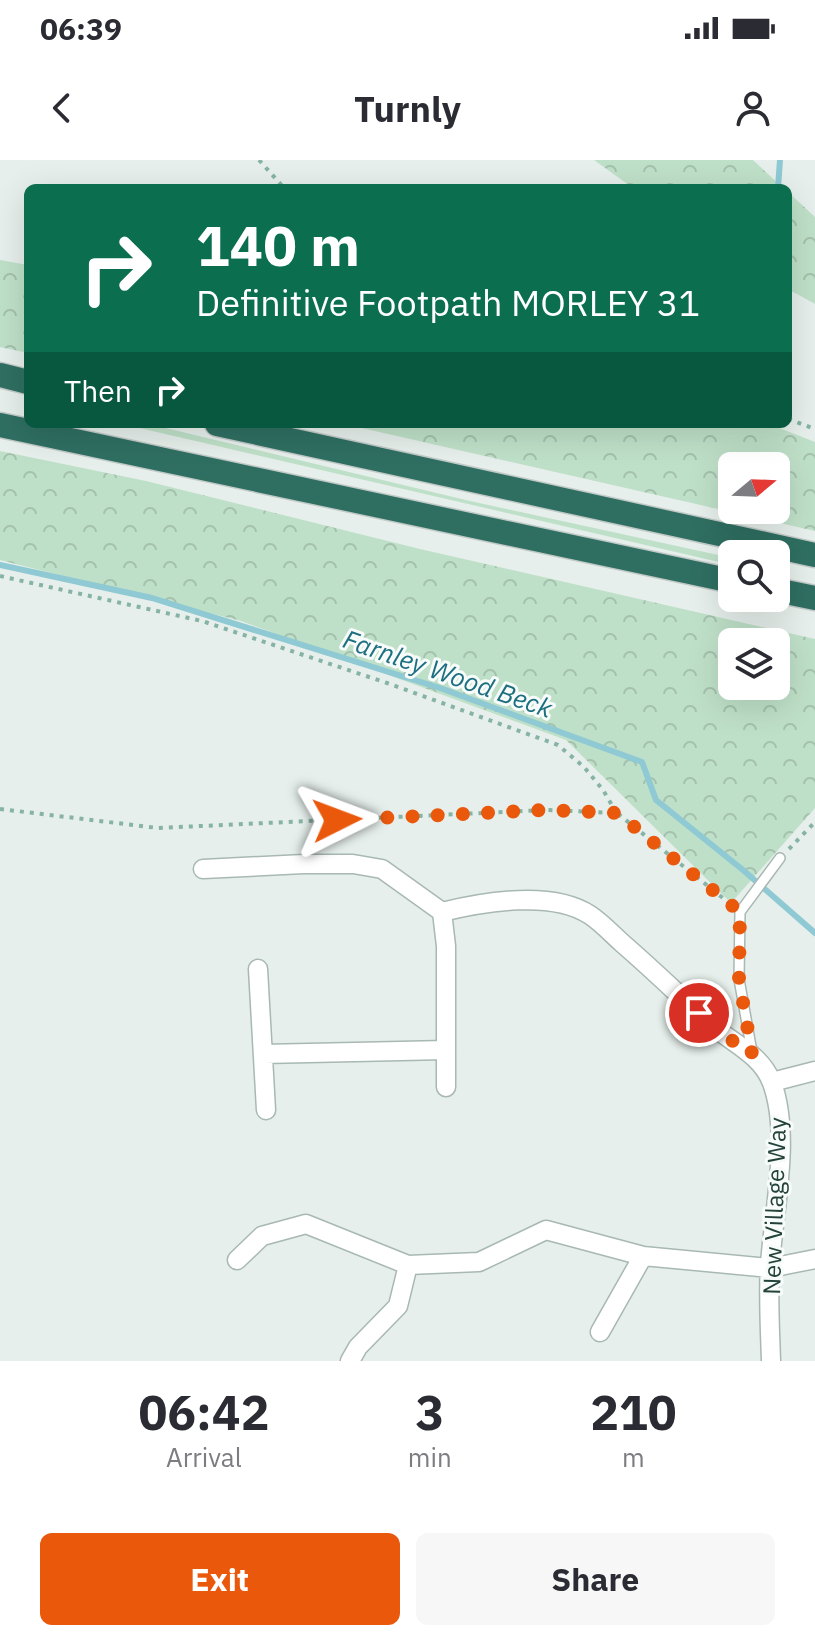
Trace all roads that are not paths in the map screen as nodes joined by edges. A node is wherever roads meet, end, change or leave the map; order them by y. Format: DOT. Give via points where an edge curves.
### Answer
graph roads {
  1 [pos="0,375"];
  2 [pos="24,381"];
  3 [pos="0,425"];
  4 [pos="235,428"];
  5 [pos="815,555"];
  6 [pos="718,578"];
  7 [pos="790,593"];
  8 [pos="815,598"];
  9 [pos="780,858"];
  10 [pos="203,869"];
  11 [pos="442,912"];
  12 [pos="258,969"];
  13 [pos="446,1050"];
  14 [pos="263,1054"];
  15 [pos="752,1054"];
  16 [pos="815,1071"];
  17 [pos="772,1082"];
  18 [pos="446,1087"];
  19 [pos="266,1110"];
  20 [pos="643,1256"];
  21 [pos="815,1259"];
  22 [pos="237,1260"];
  23 [pos="408,1265"];
  24 [pos="770,1268"];
  25 [pos="600,1332"];
  26 [pos="350,1361"];
  27 [pos="771,1361"];
  1 -- 2 [label="highway"];
  3 -- 6 [label="highway"];
  4 -- 5 [label="highway"];
  7 -- 8 [label="highway"];
  9 -- 15 [label="lane" via="740,912 739,979"];
  10 -- 11 [label="street" via="353,864 382,869"];
  11 -- 13 [label="street"];
  11 -- 15 [label="street, New Village Way" via="515,901 557,904 589,914 718,1031"];
  12 -- 14 [label="street"];
  13 -- 14 [label="street"];
  13 -- 18 [label="street"];
  14 -- 19 [label="street"];
  15 -- 17 [label="street, New Village Way"];
  16 -- 17 [label="street"];
  17 -- 24 [label="street, New Village Way" via="780,1144"];
  20 -- 23 [label="street" via="546,1230 479,1262"];
  20 -- 24 [label="street"];
  20 -- 25 [label="street"];
  21 -- 24 [label="street"];
  22 -- 23 [label="street" via="262,1236 306,1224"];
  23 -- 26 [label="street" via="398,1306"];
  24 -- 27 [label="street, New Village Way"];
}
